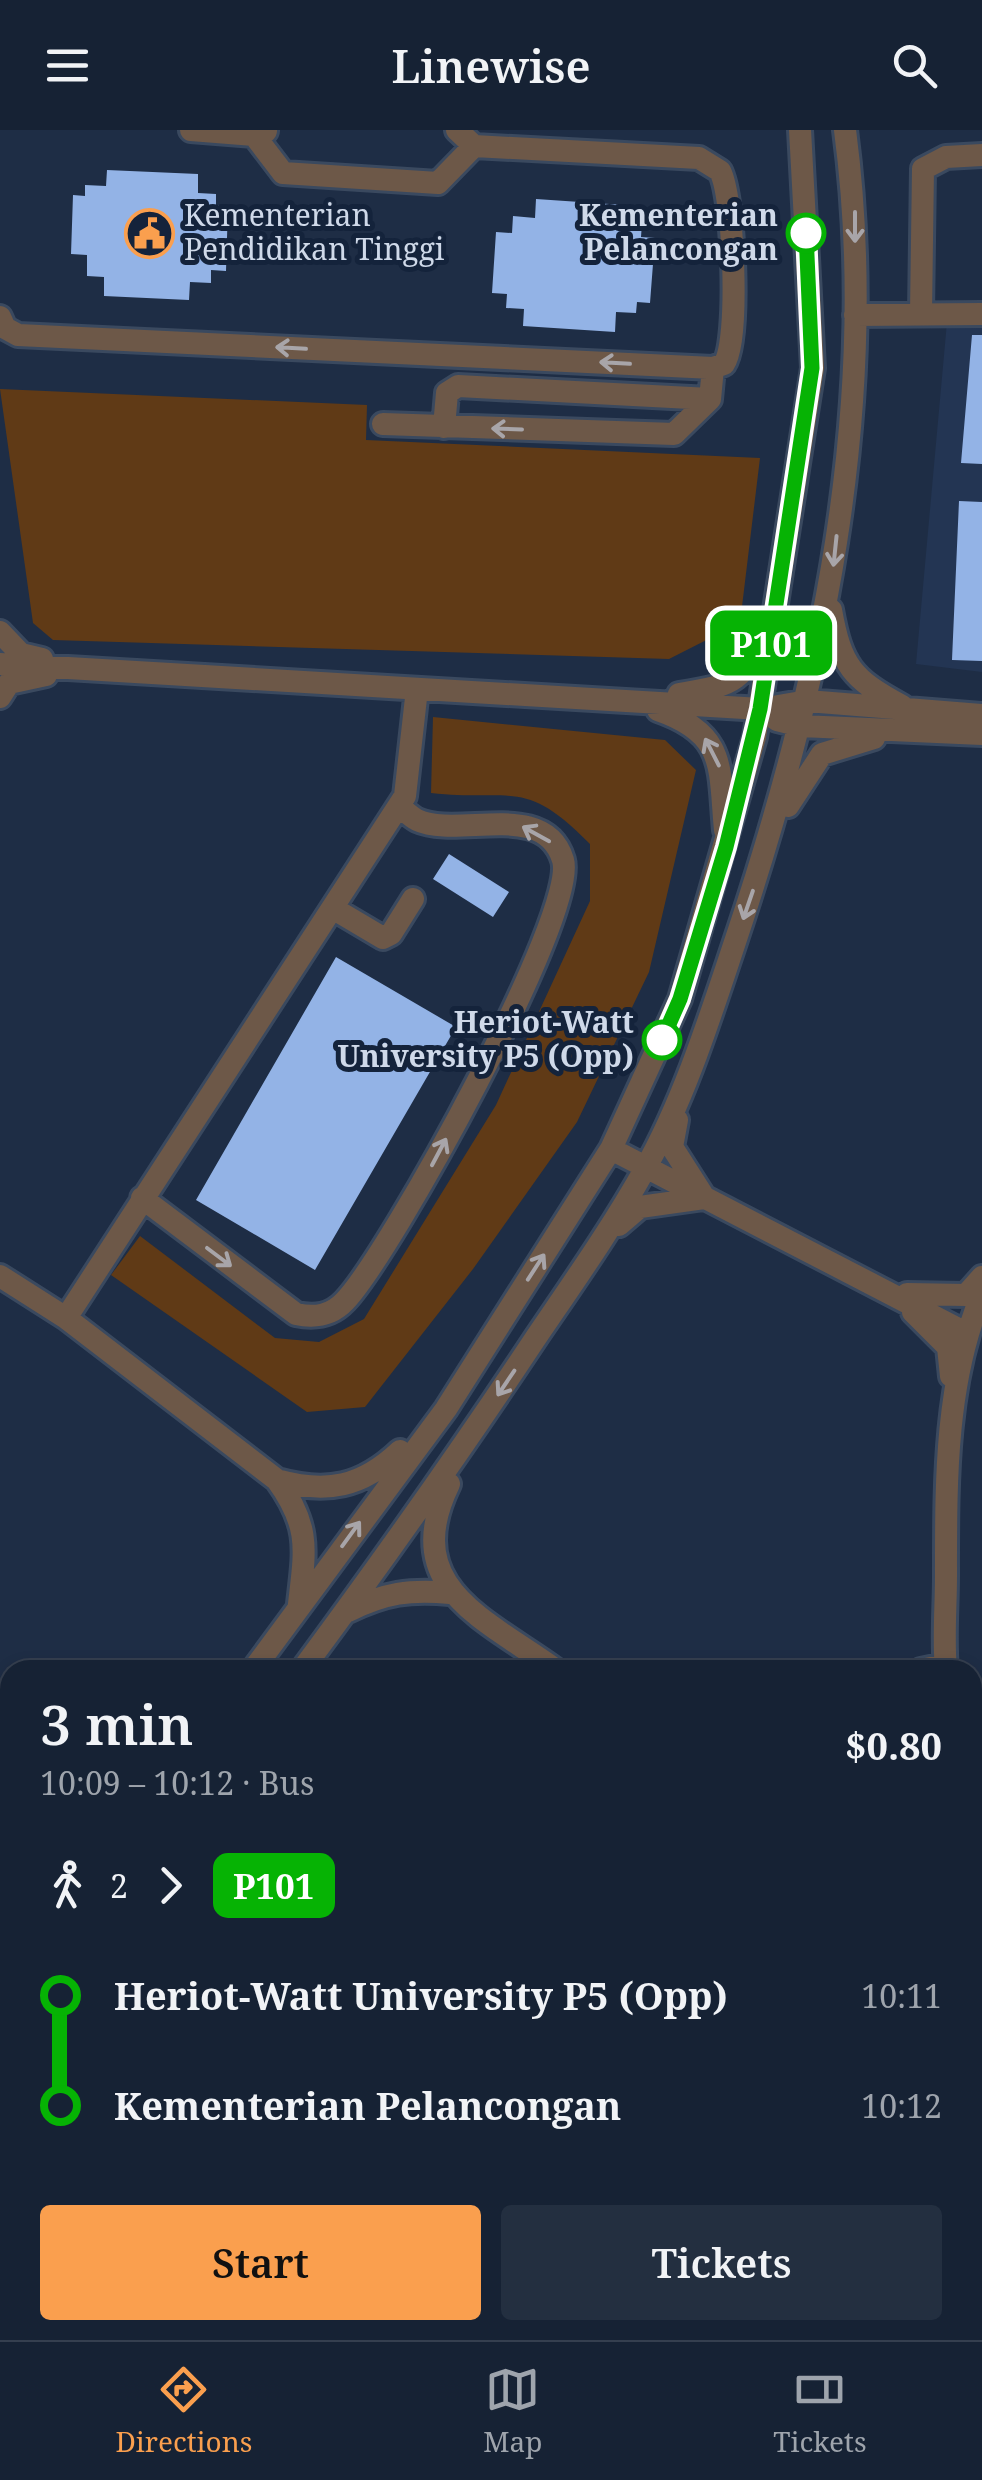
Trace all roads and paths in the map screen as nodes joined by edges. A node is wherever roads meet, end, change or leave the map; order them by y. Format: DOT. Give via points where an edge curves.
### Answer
graph roads {
  1 [pos="191,130"];
  2 [pos="623,130"];
  3 [pos="845,130"];
  4 [pos="261,133"];
  5 [pos="800,134"];
  6 [pos="465,138"];
  7 [pos="640,154"];
  8 [pos="982,156"];
  9 [pos="921,312"];
  10 [pos="982,314"];
  11 [pos="855,316"];
  12 [pos="0,317"];
  13 [pos="712,368"];
  14 [pos="710,399"];
  15 [pos="383,424"];
  16 [pos="444,426"];
  17 [pos="789,536"];
  18 [pos="829,602"];
  19 [pos="0,632"];
  20 [pos="0,664"];
  21 [pos="78,669"];
  22 [pos="417,688"];
  23 [pos="0,697"];
  24 [pos="631,701"];
  25 [pos="807,701"];
  26 [pos="760,709"];
  27 [pos="982,715"];
  28 [pos="907,720"];
  29 [pos="801,726"];
  30 [pos="982,734"];
  31 [pos="399,806"];
  32 [pos="726,847"];
  33 [pos="765,853"];
  34 [pos="413,899"];
  35 [pos="334,908"];
  36 [pos="683,1082"];
  37 [pos="612,1149"];
  38 [pos="647,1166"];
  39 [pos="142,1198"];
  40 [pos="704,1198"];
  41 [pos="603,1238"];
  42 [pos="0,1276"];
  43 [pos="982,1277"];
  44 [pos="893,1292"];
  45 [pos="982,1294"];
  46 [pos="66,1318"];
  47 [pos="966,1333"];
  48 [pos="954,1394"];
  49 [pos="446,1408"];
  50 [pos="480,1422"];
  51 [pos="277,1480"];
  52 [pos="450,1593"];
  53 [pos="299,1609"];
  54 [pos="344,1613"];
  55 [pos="261,1660"];
  56 [pos="309,1660"];
  57 [pos="542,1660"];
  58 [pos="946,1660"];
  1 -- 4 [label="street"];
  2 -- 7 [label="street"];
  3 -- 11 [label="street, one-way" via="855,204"];
  4 -- 6 [label="street" via="283,174 438,183"];
  5 -- 17 [label="street" via="812,368"];
  6 -- 7 [label="street"];
  7 -- 13 [label="street" via="700,158 725,181 732,344 724,364"];
  8 -- 9 [label="street" via="946,157 923,168"];
  9 -- 10 [label="street"];
  9 -- 11 [label="street"];
  11 -- 18 [label="street, one-way"];
  13 -- 12 [label="street, one-way" via="18,335"];
  13 -- 14 [label="street"];
  14 -- 16 [label="street, one-way" via="674,434"];
  14 -- 16 [label="street" via="458,386 446,393"];
  15 -- 16 [label="street"];
  17 -- 24 [label="street" via="747,669 719,689"];
  17 -- 26 [label="street"];
  18 -- 25 [label="street"];
  18 -- 28 [label="street" via="843,662"];
  19 -- 21 [label="street" via="21,654"];
  20 -- 21 [label="street"];
  21 -- 22 [label="street"];
  21 -- 23 [label="street" via="9,683"];
  22 -- 24 [label="street"];
  22 -- 31 [label="street"];
  24 -- 26 [label="street"];
  32 -- 24 [label="street, one-way" via="719,762 708,740 688,721"];
  25 -- 26 [label="street"];
  25 -- 28 [label="street"];
  25 -- 29 [label="street"];
  26 -- 29 [label="street"];
  26 -- 32 [label="street"];
  27 -- 28 [label="street"];
  28 -- 29 [label="street"];
  28 -- 30 [label="street"];
  28 -- 33 [label="street" via="822,754"];
  29 -- 33 [label="street"];
  31 -- 35 [label="street"];
  39 -- 31 [label="street, one-way" via="296,1314 328,1313 358,1284 420,1189 488,1060 553,918 565,876 563,858 540,834 519,825 418,820"];
  32 -- 37 [label="street" via="680,999"];
  33 -- 36 [label="street, one-way"];
  34 -- 35 [label="street" via="383,938"];
  35 -- 39 [label="street"];
  36 -- 38 [label="street"];
  36 -- 40 [label="street" via="672,1147"];
  37 -- 38 [label="street"];
  49 -- 37 [label="street, one-way"];
  38 -- 40 [label="street"];
  38 -- 41 [label="street"];
  39 -- 46 [label="street"];
  40 -- 41 [label="street" via="640,1207"];
  40 -- 44 [label="street"];
  41 -- 50 [label="street, one-way"];
  42 -- 46 [label="street"];
  43 -- 44 [label="street" via="966,1294"];
  44 -- 47 [label="street"];
  44 -- 48 [label="street" via="948,1347"];
  45 -- 47 [label="street"];
  46 -- 51 [label="street"];
  47 -- 48 [label="street"];
  48 -- 58 [label="street"];
  49 -- 51 [label="street" via="375,1475 314,1490"];
  53 -- 49 [label="street, one-way"];
  50 -- 52 [label="street" via="438,1507 431,1543"];
  50 -- 54 [label="street"];
  51 -- 53 [label="street" via="296,1507 306,1540"];
  52 -- 54 [label="street" via="384,1593"];
  52 -- 57 [label="street"];
  53 -- 55 [label="street"];
  54 -- 56 [label="street"];
}
